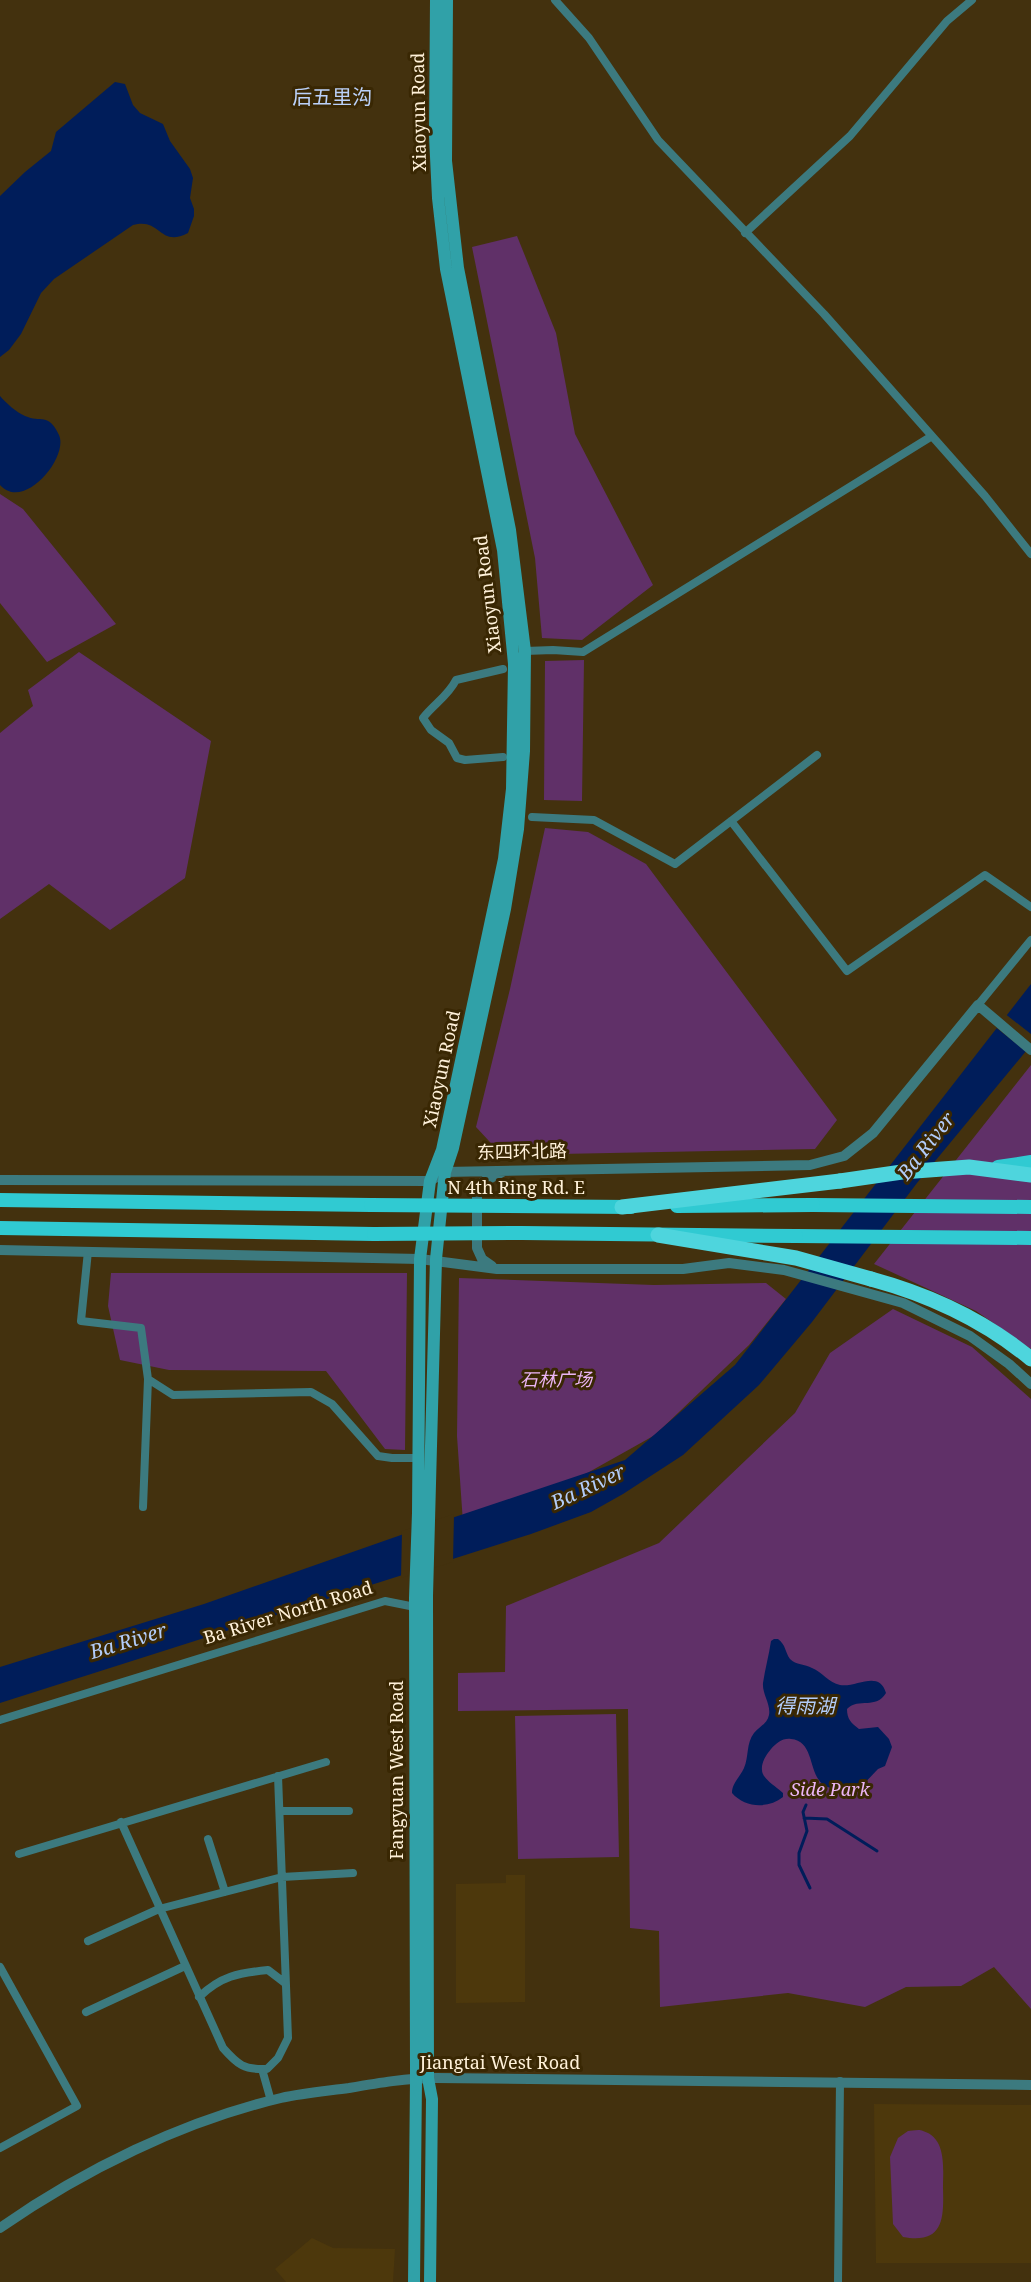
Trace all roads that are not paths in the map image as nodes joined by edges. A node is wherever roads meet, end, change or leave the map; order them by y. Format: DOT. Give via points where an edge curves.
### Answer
graph roads {
  1 [pos="436,0"];
  2 [pos="447,0"];
  3 [pos="555,0"];
  4 [pos="972,0"];
  5 [pos="745,233"];
  6 [pos="932,436"];
  7 [pos="1031,554"];
  8 [pos="525,651"];
  9 [pos="503,669"];
  10 [pos="817,755"];
  11 [pos="503,757"];
  12 [pos="532,817"];
  13 [pos="731,821"];
  14 [pos="1031,907"];
  15 [pos="1031,940"];
  16 [pos="978,1005"];
  17 [pos="1031,1050"];
  18 [pos="1031,1162"];
  19 [pos="507,1169"];
  20 [pos="985,1169"];
  21 [pos="445,1172"];
  22 [pos="1031,1175"];
  23 [pos="0,1180"];
  24 [pos="430,1180"];
  25 [pos="0,1200"];
  26 [pos="621,1207"];
  27 [pos="1031,1207"];
  28 [pos="0,1228"];
  29 [pos="658,1235"];
  30 [pos="1031,1238"];
  31 [pos="0,1250"];
  32 [pos="88,1251"];
  33 [pos="420,1258"];
  34 [pos="436,1259"];
  35 [pos="497,1269"];
  36 [pos="866,1285"];
  37 [pos="1031,1359"];
  38 [pos="148,1379"];
  39 [pos="1031,1384"];
  40 [pos="418,1458"];
  41 [pos="143,1507"];
  42 [pos="424,1511"];
  43 [pos="419,1600"];
  44 [pos="0,1720"];
  45 [pos="326,1762"];
  46 [pos="278,1776"];
  47 [pos="280,1811"];
  48 [pos="349,1811"];
  49 [pos="121,1822"];
  50 [pos="208,1839"];
  51 [pos="19,1854"];
  52 [pos="353,1873"];
  53 [pos="282,1877"];
  54 [pos="225,1892"];
  55 [pos="159,1909"];
  56 [pos="88,1941"];
  57 [pos="0,1966"];
  58 [pos="185,1966"];
  59 [pos="285,1983"];
  60 [pos="199,1997"];
  61 [pos="86,2012"];
  62 [pos="262,2069"];
  63 [pos="422,2079"];
  64 [pos="840,2081"];
  65 [pos="1031,2085"];
  66 [pos="271,2101"];
  67 [pos="0,2148"];
  68 [pos="0,2228"];
  69 [pos="414,2282"];
  70 [pos="430,2282"];
  71 [pos="838,2282"];
  1 -- 24 [label="main road, Xiaoyun Road" via="438,198 446,269 503,550 514,664 514,732 504,859 442,1150"];
  2 -- 8 [label="main road, Xiaoyun Road" via="446,161 458,268 510,530"];
  3 -- 5 [label="street" via="589,38 658,140"];
  4 -- 5 [label="street" via="947,21 850,136"];
  5 -- 6 [label="street" via="824,314"];
  6 -- 7 [label="street"];
  6 -- 8 [label="street" via="583,652"];
  8 -- 21 [label="main road, Xiaoyun Road" via="524,751 509,891"];
  9 -- 11 [label="street" via="456,680 450,692 423,718 431,730 449,743 457,758"];
  10 -- 13 [label="street"];
  12 -- 13 [label="street" via="594,820 675,864"];
  13 -- 14 [label="street" via="847,971 985,875"];
  15 -- 16 [label="street"];
  16 -- 17 [label="street"];
  16 -- 19 [label="street, 东四环北路" via="873,1133 844,1156 810,1166"];
  18 -- 20 [label="highway"];
  19 -- 21 [label="street, 东四环北路"];
  19 -- 35 [label="street" via="483,1182 477,1192 477,1248 482,1259"];
  20 -- 22 [label="highway"];
  20 -- 26 [label="highway, bridge" via="902,1172"];
  21 -- 24 [label="street, 东四环北路"];
  21 -- 34 [label="main road, Xiaoyun Road"];
  23 -- 24 [label="street, 东四环北路"];
  24 -- 33 [label="main road, Xiaoyun Road"];
  25 -- 26 [label="highway, N 4th Ring Rd. E, bridge"];
  26 -- 27 [label="highway, N 4th Ring Rd. E, bridge"];
  28 -- 29 [label="highway, bridge"];
  29 -- 30 [label="highway, bridge"];
  29 -- 36 [label="highway, bridge" via="796,1257"];
  31 -- 32 [label="street"];
  32 -- 33 [label="street"];
  32 -- 38 [label="street" via="81,1321 141,1328"];
  33 -- 34 [label="street"];
  33 -- 40 [label="main road, Fangyuan West Road"];
  34 -- 35 [label="street"];
  34 -- 42 [label="main road, Fangyuan West Road"];
  35 -- 36 [label="street" via="683,1269 729,1263"];
  36 -- 37 [label="highway" via="908,1289 967,1316"];
  36 -- 39 [label="street" via="970,1336"];
  38 -- 40 [label="street" via="173,1395 311,1392 333,1404 378,1456"];
  38 -- 41 [label="street"];
  40 -- 42 [label="main road, Fangyuan West Road"];
  42 -- 43 [label="main road, Fangyuan West Road"];
  43 -- 44 [label="street, Ba River North Road" via="385,1601"];
  43 -- 63 [label="main road, Fangyuan West Road"];
  45 -- 46 [label="street"];
  46 -- 47 [label="street"];
  46 -- 49 [label="street"];
  47 -- 48 [label="street"];
  47 -- 53 [label="street"];
  49 -- 51 [label="street"];
  49 -- 55 [label="street"];
  50 -- 54 [label="street"];
  52 -- 53 [label="street"];
  53 -- 54 [label="street"];
  53 -- 59 [label="street"];
  54 -- 55 [label="street"];
  55 -- 56 [label="street"];
  55 -- 58 [label="street"];
  57 -- 67 [label="street" via="77,2106"];
  58 -- 60 [label="street"];
  58 -- 61 [label="street"];
  59 -- 60 [label="street" via="268,1970 235,1974 211,1985"];
  59 -- 62 [label="street" via="288,2038 278,2058"];
  60 -- 62 [label="street" via="224,2048 236,2062 250,2070"];
  62 -- 66 [label="street"];
  63 -- 64 [label="street, Jiangtai West Road"];
  63 -- 66 [label="street, Jiangtai West Road"];
  63 -- 69 [label="main road, Fangyuan West Road"];
  63 -- 70 [label="main road, Fangyuan West Road" via="432,2099"];
  64 -- 65 [label="street, Jiangtai West Road"];
  64 -- 71 [label="street"];
  66 -- 68 [label="street, Jiangtai West Road" via="208,2119 116,2160"];
}
